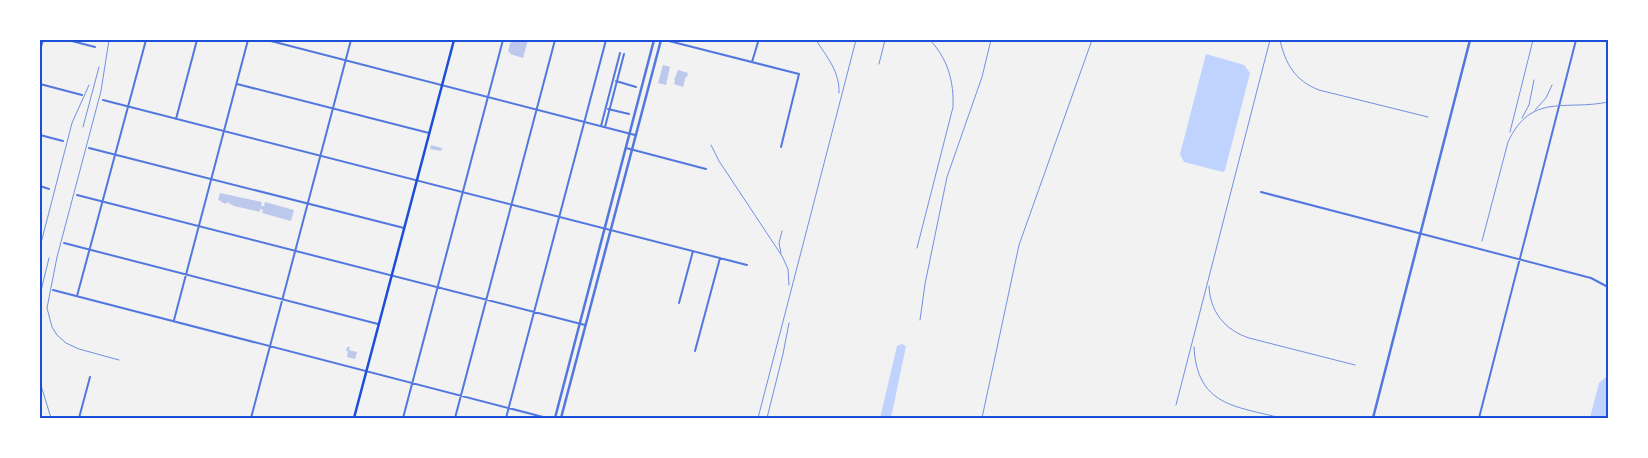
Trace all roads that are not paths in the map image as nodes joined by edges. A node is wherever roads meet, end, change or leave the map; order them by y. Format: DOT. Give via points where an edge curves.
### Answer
graph roads {
  1 [pos="43,40"];
  2 [pos="68,40"];
  3 [pos="146,40"];
  4 [pos="197,40"];
  5 [pos="248,40"];
  6 [pos="267,40"];
  7 [pos="351,40"];
  8 [pos="454,40"];
  9 [pos="503,40"];
  10 [pos="555,40"];
  11 [pos="606,40"];
  12 [pos="654,40"];
  13 [pos="661,40"];
  14 [pos="665,40"];
  15 [pos="1470,40"];
  16 [pos="1576,40"];
  17 [pos="758,42"];
  18 [pos="95,47"];
  19 [pos="40,50"];
  20 [pos="620,53"];
  21 [pos="624,54"];
  22 [pos="346,60"];
  23 [pos="752,62"];
  24 [pos="617,68"];
  25 [pos="620,69"];
  26 [pos="615,81"];
  27 [pos="40,84"];
  28 [pos="237,84"];
  29 [pos="441,85"];
  30 [pos="636,87"];
  31 [pos="82,95"];
  32 [pos="610,95"];
  33 [pos="613,96"];
  34 [pos="488,97"];
  35 [pos="102,100"];
  36 [pos="128,107"];
  37 [pos="333,108"];
  38 [pos="606,108"];
  39 [pos="610,109"];
  40 [pos="537,110"];
  41 [pos="629,114"];
  42 [pos="176,119"];
  43 [pos="584,122"];
  44 [pos="601,126"];
  45 [pos="605,127"];
  46 [pos="224,131"];
  47 [pos="429,133"];
  48 [pos="630,133"];
  49 [pos="40,135"];
  50 [pos="636,135"];
  51 [pos="63,141"];
  52 [pos="781,147"];
  53 [pos="89,148"];
  54 [pos="626,148"];
  55 [pos="632,150"];
  56 [pos="115,154"];
  57 [pos="320,156"];
  58 [pos="706,169"];
  59 [pos="211,179"];
  60 [pos="416,180"];
  61 [pos="40,186"];
  62 [pos="49,189"];
  63 [pos="463,192"];
  64 [pos="1261,192"];
  65 [pos="77,195"];
  66 [pos="102,202"];
  67 [pos="308,204"];
  68 [pos="511,205"];
  69 [pos="559,217"];
  70 [pos="198,226"];
  71 [pos="404,228"];
  72 [pos="604,228"];
  73 [pos="610,230"];
  74 [pos="1421,234"];
  75 [pos="64,243"];
  76 [pos="90,250"];
  77 [pos="295,251"];
  78 [pos="693,251"];
  79 [pos="720,258"];
  80 [pos="1520,260"];
  81 [pos="747,265"];
  82 [pos="186,275"];
  83 [pos="391,276"];
  84 [pos="1606,286"];
  85 [pos="438,288"];
  86 [pos="53,290"];
  87 [pos="77,296"];
  88 [pos="282,299"];
  89 [pos="486,300"];
  90 [pos="679,303"];
  91 [pos="534,312"];
  92 [pos="174,321"];
  93 [pos="378,324"];
  94 [pos="580,324"];
  95 [pos="585,325"];
  96 [pos="270,346"];
  97 [pos="695,351"];
  98 [pos="366,371"];
  99 [pos="90,378"];
  100 [pos="412,384"];
  101 [pos="461,396"];
  102 [pos="508,408"];
  103 [pos="79,418"];
  104 [pos="251,418"];
  105 [pos="354,418"];
  106 [pos="403,418"];
  107 [pos="455,418"];
  108 [pos="506,418"];
  109 [pos="547,418"];
  110 [pos="555,418"];
  111 [pos="561,418"];
  112 [pos="1373,418"];
  113 [pos="1479,418"];
  1 -- 19 [label="street"];
  2 -- 18 [label="street"];
  3 -- 36 [label="street"];
  4 -- 42 [label="street"];
  5 -- 28 [label="street"];
  6 -- 22 [label="street"];
  7 -- 22 [label="street"];
  8 -- 29 [label="main road"];
  9 -- 34 [label="street"];
  10 -- 40 [label="street"];
  11 -- 43 [label="street"];
  12 -- 48 [label="street"];
  13 -- 50 [label="street"];
  14 -- 23 [label="street"];
  15 -- 74 [label="street"];
  16 -- 80 [label="street"];
  17 -- 23 [label="street"];
  20 -- 24 [label="street"];
  21 -- 25 [label="street"];
  22 -- 29 [label="street"];
  22 -- 37 [label="street"];
  23 -- 52 [label="street" via="800,74"];
  24 -- 25 [label="street"];
  24 -- 26 [label="street"];
  25 -- 26 [label="street"];
  26 -- 30 [label="street"];
  26 -- 32 [label="street"];
  26 -- 33 [label="street"];
  27 -- 31 [label="street"];
  28 -- 37 [label="street"];
  28 -- 46 [label="street"];
  29 -- 34 [label="street"];
  29 -- 47 [label="main road"];
  32 -- 33 [label="street"];
  32 -- 38 [label="street"];
  33 -- 39 [label="street"];
  34 -- 40 [label="street"];
  34 -- 63 [label="street"];
  35 -- 36 [label="street"];
  36 -- 42 [label="street"];
  36 -- 56 [label="street"];
  37 -- 47 [label="street"];
  37 -- 57 [label="street"];
  38 -- 39 [label="street"];
  38 -- 44 [label="street"];
  39 -- 41 [label="street"];
  39 -- 45 [label="street"];
  40 -- 43 [label="street"];
  40 -- 68 [label="street"];
  42 -- 46 [label="street"];
  43 -- 44 [label="street"];
  43 -- 69 [label="street"];
  44 -- 45 [label="street"];
  45 -- 48 [label="street"];
  46 -- 57 [label="street"];
  46 -- 59 [label="street"];
  47 -- 60 [label="main road"];
  48 -- 50 [label="street"];
  48 -- 54 [label="street"];
  49 -- 51 [label="street"];
  50 -- 55 [label="street"];
  53 -- 56 [label="street"];
  54 -- 55 [label="street"];
  54 -- 72 [label="street"];
  55 -- 58 [label="street"];
  55 -- 73 [label="street"];
  56 -- 59 [label="street"];
  56 -- 66 [label="street"];
  57 -- 60 [label="street"];
  57 -- 67 [label="street"];
  59 -- 67 [label="street"];
  59 -- 70 [label="street"];
  60 -- 63 [label="street"];
  60 -- 71 [label="main road"];
  61 -- 62 [label="street"];
  63 -- 68 [label="street"];
  63 -- 85 [label="street"];
  64 -- 74 [label="street"];
  65 -- 66 [label="street"];
  66 -- 70 [label="street"];
  66 -- 76 [label="street"];
  67 -- 71 [label="street"];
  67 -- 77 [label="street"];
  68 -- 69 [label="street"];
  68 -- 89 [label="street"];
  69 -- 72 [label="street"];
  69 -- 91 [label="street"];
  70 -- 77 [label="street"];
  70 -- 82 [label="street"];
  71 -- 83 [label="main road"];
  72 -- 73 [label="street"];
  72 -- 94 [label="street"];
  73 -- 78 [label="street"];
  73 -- 95 [label="street"];
  74 -- 80 [label="street"];
  74 -- 112 [label="street"];
  75 -- 76 [label="street"];
  76 -- 82 [label="street"];
  76 -- 87 [label="street"];
  77 -- 83 [label="street"];
  77 -- 88 [label="street"];
  78 -- 79 [label="street"];
  78 -- 90 [label="street"];
  79 -- 81 [label="street"];
  79 -- 97 [label="street"];
  80 -- 84 [label="street" via="1591,278"];
  80 -- 113 [label="street"];
  82 -- 88 [label="street"];
  82 -- 92 [label="street"];
  83 -- 85 [label="street"];
  83 -- 93 [label="main road"];
  85 -- 89 [label="street"];
  85 -- 100 [label="street"];
  86 -- 87 [label="street"];
  87 -- 92 [label="street"];
  88 -- 93 [label="street"];
  88 -- 96 [label="street"];
  89 -- 91 [label="street"];
  89 -- 101 [label="street"];
  91 -- 94 [label="street"];
  91 -- 102 [label="street"];
  92 -- 96 [label="street"];
  93 -- 98 [label="main road"];
  94 -- 95 [label="street"];
  94 -- 110 [label="street"];
  95 -- 111 [label="street"];
  96 -- 98 [label="street"];
  96 -- 104 [label="street"];
  98 -- 100 [label="street"];
  98 -- 105 [label="main road"];
  99 -- 103 [label="street"];
  100 -- 101 [label="street"];
  100 -- 106 [label="street"];
  101 -- 102 [label="street"];
  101 -- 107 [label="street"];
  102 -- 108 [label="street"];
  102 -- 109 [label="street"];
}
